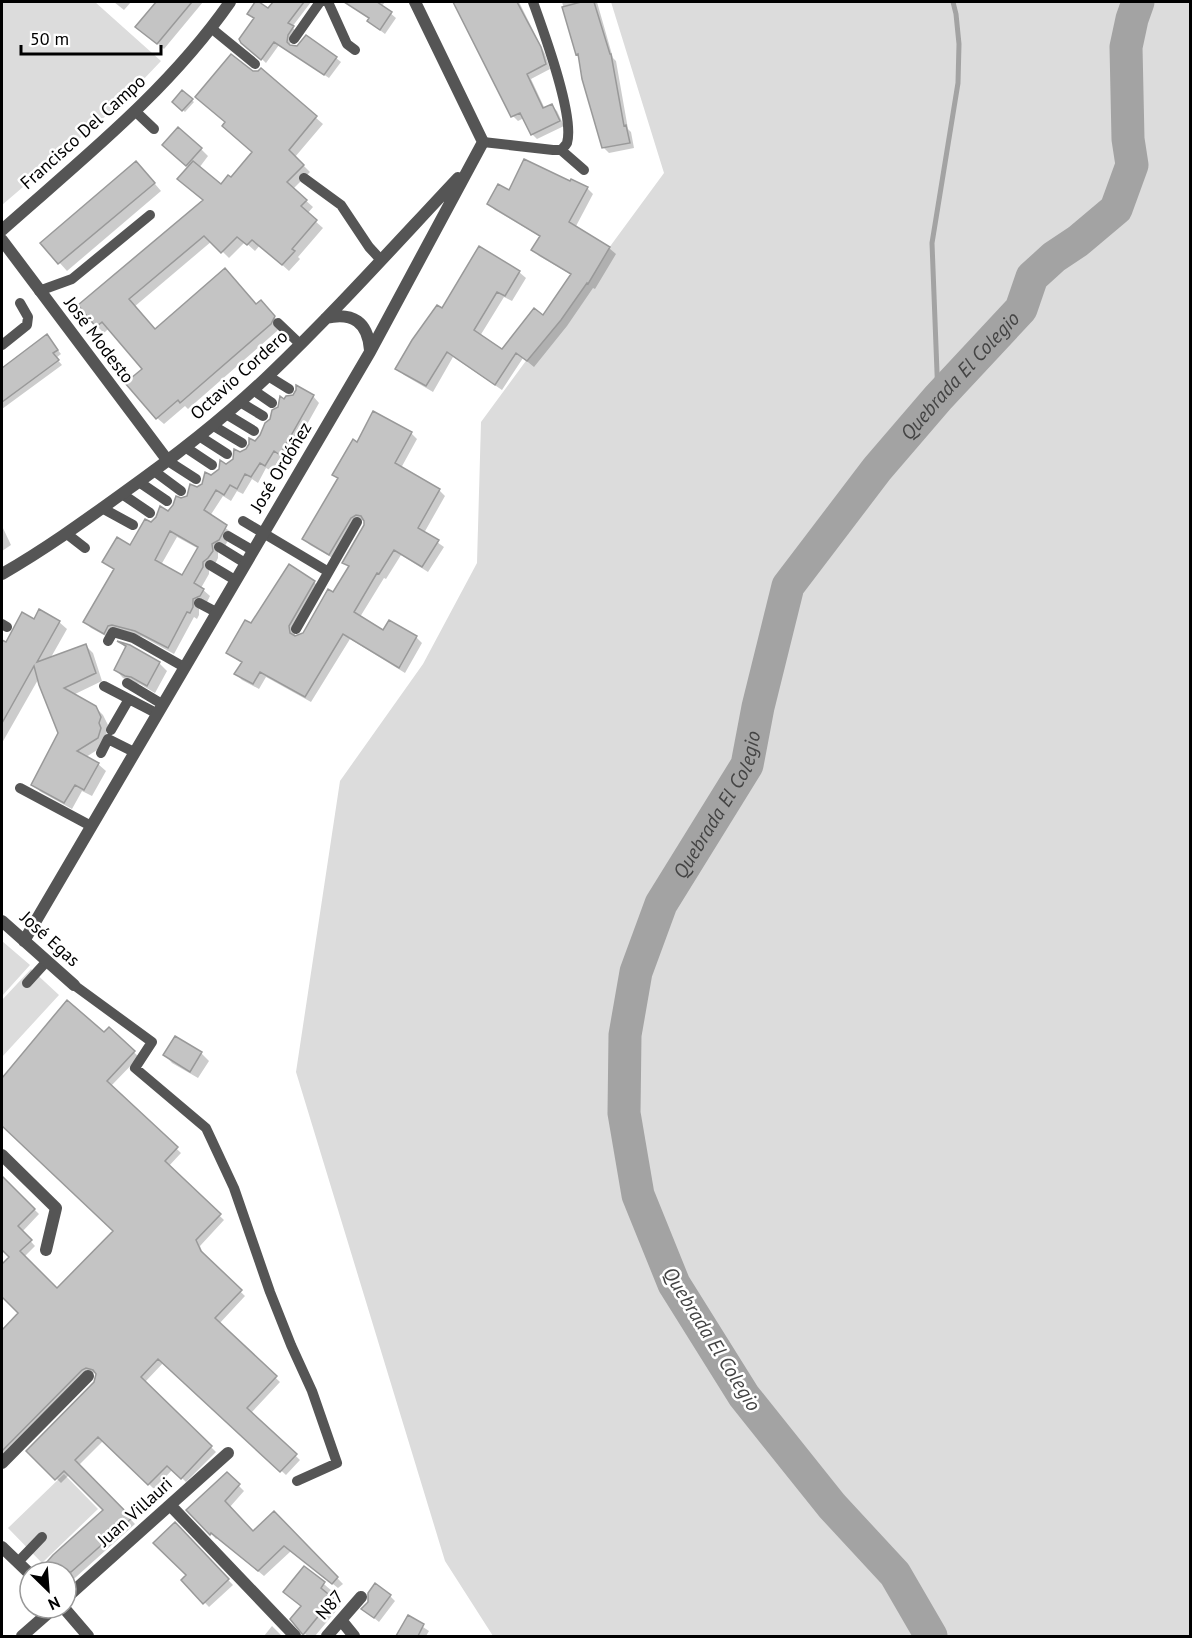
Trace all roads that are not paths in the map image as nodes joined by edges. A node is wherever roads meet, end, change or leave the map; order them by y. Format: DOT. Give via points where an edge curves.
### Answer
graph roads {
  1 [pos="230,2"];
  2 [pos="320,2"];
  3 [pos="328,2"];
  4 [pos="415,2"];
  5 [pos="533,2"];
  6 [pos="211,28"];
  7 [pos="294,39"];
  8 [pos="355,50"];
  9 [pos="255,64"];
  10 [pos="135,111"];
  11 [pos="154,129"];
  12 [pos="483,142"];
  13 [pos="561,150"];
  14 [pos="469,167"];
  15 [pos="584,170"];
  16 [pos="304,178"];
  17 [pos="150,215"];
  18 [pos="2,230"];
  19 [pos="2,240"];
  20 [pos="381,260"];
  21 [pos="39,291"];
  22 [pos="20,303"];
  23 [pos="326,318"];
  24 [pos="278,323"];
  25 [pos="300,344"];
  26 [pos="2,345"];
  27 [pos="370,352"];
  28 [pos="268,376"];
  29 [pos="289,389"];
  30 [pos="253,390"];
  31 [pos="240,402"];
  32 [pos="272,403"];
  33 [pos="226,414"];
  34 [pos="263,416"];
  35 [pos="212,425"];
  36 [pos="254,431"];
  37 [pos="199,436"];
  38 [pos="242,443"];
  39 [pos="185,447"];
  40 [pos="227,454"];
  41 [pos="168,461"];
  42 [pos="212,465"];
  43 [pos="154,471"];
  44 [pos="196,479"];
  45 [pos="139,482"];
  46 [pos="181,491"];
  47 [pos="122,494"];
  48 [pos="167,501"];
  49 [pos="102,508"];
  50 [pos="150,513"];
  51 [pos="243,521"];
  52 [pos="357,522"];
  53 [pos="133,525"];
  54 [pos="263,532"];
  55 [pos="67,534"];
  56 [pos="228,536"];
  57 [pos="219,547"];
  58 [pos="85,548"];
  59 [pos="252,550"];
  60 [pos="244,563"];
  61 [pos="210,565"];
  62 [pos="327,571"];
  63 [pos="2,574"];
  64 [pos="235,580"];
  65 [pos="200,603"];
  66 [pos="216,612"];
  67 [pos="296,629"];
  68 [pos="108,641"];
  69 [pos="184,667"];
  70 [pos="127,683"];
  71 [pos="104,686"];
  72 [pos="129,699"];
  73 [pos="159,709"];
  74 [pos="111,730"];
  75 [pos="134,752"];
  76 [pos="101,753"];
  77 [pos="20,788"];
  78 [pos="91,826"];
  79 [pos="2,921"];
  80 [pos="24,941"];
  81 [pos="47,961"];
  82 [pos="27,983"];
  83 [pos="74,985"];
  84 [pos="2,1158"];
  85 [pos="46,1250"];
  86 [pos="88,1376"];
  87 [pos="228,1454"];
  88 [pos="2,1463"];
  89 [pos="297,1481"];
  90 [pos="170,1505"];
  91 [pos="42,1537"];
  92 [pos="2,1546"];
  93 [pos="20,1560"];
  94 [pos="18,1562"];
  95 [pos="78,1587"];
  96 [pos="361,1597"];
  97 [pos="40,1620"];
  98 [pos="74,1620"];
  99 [pos="341,1620"];
  100 [pos="22,1636"];
  101 [pos="88,1636"];
  102 [pos="295,1636"];
  103 [pos="327,1636"];
  104 [pos="354,1636"];
  1 -- 6 [label="street, Francisco Del Campo"];
  2 -- 7 [label="lane"];
  3 -- 8 [label="lane" via="347,44"];
  4 -- 12 [label="street"];
  5 -- 13 [label="lane" via="555,64 568,123 567,144"];
  6 -- 9 [label="lane"];
  6 -- 10 [label="street, Francisco Del Campo"];
  10 -- 11 [label="lane"];
  10 -- 18 [label="street, Francisco Del Campo"];
  12 -- 13 [label="lane"];
  12 -- 14 [label="street, José Ordóñez"];
  13 -- 15 [label="lane"];
  14 -- 20 [label="street, Octavio Cordero"];
  14 -- 27 [label="street, José Ordóñez"];
  16 -- 20 [label="lane" via="340,205"];
  17 -- 21 [label="lane" via="72,279"];
  19 -- 21 [label="street, José Modesto"];
  20 -- 23 [label="street, Octavio Cordero"];
  21 -- 41 [label="street, José Modesto"];
  22 -- 26 [label="lane" via="28,317 27,325"];
  23 -- 25 [label="street, Octavio Cordero"];
  23 -- 27 [label="street" via="349,316 364,328"];
  24 -- 25 [label="lane"];
  25 -- 28 [label="street, Octavio Cordero"];
  27 -- 54 [label="street, José Ordóñez"];
  28 -- 29 [label="lane"];
  28 -- 30 [label="street, Octavio Cordero"];
  30 -- 31 [label="street, Octavio Cordero"];
  30 -- 32 [label="lane"];
  31 -- 33 [label="street, Octavio Cordero"];
  31 -- 34 [label="lane"];
  33 -- 35 [label="street, Octavio Cordero"];
  33 -- 36 [label="lane"];
  35 -- 37 [label="street, Octavio Cordero"];
  35 -- 38 [label="lane"];
  37 -- 39 [label="street, Octavio Cordero"];
  37 -- 40 [label="lane"];
  39 -- 41 [label="street, Octavio Cordero"];
  39 -- 42 [label="lane"];
  41 -- 43 [label="street, Octavio Cordero"];
  41 -- 44 [label="lane"];
  43 -- 45 [label="street, Octavio Cordero"];
  43 -- 46 [label="lane"];
  45 -- 47 [label="street, Octavio Cordero"];
  45 -- 48 [label="lane"];
  47 -- 49 [label="street, Octavio Cordero"];
  47 -- 50 [label="lane"];
  49 -- 53 [label="lane"];
  49 -- 55 [label="street, Octavio Cordero"];
  51 -- 54 [label="lane"];
  52 -- 62 [label="lane"];
  54 -- 59 [label="street, José Ordóñez"];
  54 -- 62 [label="lane"];
  55 -- 58 [label="lane"];
  55 -- 63 [label="street, Octavio Cordero"];
  56 -- 59 [label="lane"];
  57 -- 60 [label="lane"];
  59 -- 60 [label="street, José Ordóñez"];
  60 -- 64 [label="street, José Ordóñez"];
  61 -- 64 [label="lane"];
  62 -- 67 [label="lane"];
  64 -- 66 [label="street, José Ordóñez"];
  65 -- 66 [label="lane"];
  66 -- 69 [label="street, José Ordóñez"];
  68 -- 69 [label="lane" via="113,632 133,638"];
  69 -- 73 [label="street, José Ordóñez"];
  70 -- 73 [label="lane"];
  71 -- 72 [label="lane"];
  72 -- 73 [label="lane"];
  72 -- 74 [label="lane"];
  73 -- 75 [label="street, José Ordóñez"];
  75 -- 76 [label="lane" via="108,739"];
  75 -- 78 [label="street, José Ordóñez"];
  77 -- 78 [label="lane"];
  78 -- 80 [label="street, José Ordóñez"];
  79 -- 80 [label="street, José Egas"];
  80 -- 81 [label="street, José Egas"];
  81 -- 82 [label="lane"];
  81 -- 83 [label="street, José Egas"];
  83 -- 89 [label="lane" via="152,1042 135,1068 206,1128 234,1188 337,1463"];
  84 -- 85 [label="street" via="56,1208"];
  86 -- 88 [label="street"];
  87 -- 90 [label="street, Juan Villauri"];
  90 -- 95 [label="street, Juan Villauri"];
  90 -- 102 [label="street"];
  91 -- 93 [label="lane"];
  92 -- 94 [label="street"];
  96 -- 99 [label="street, N87"];
  97 -- 100 [label="street"];
  98 -- 101 [label="street"];
  99 -- 103 [label="street, N87"];
  99 -- 104 [label="street"];
}
